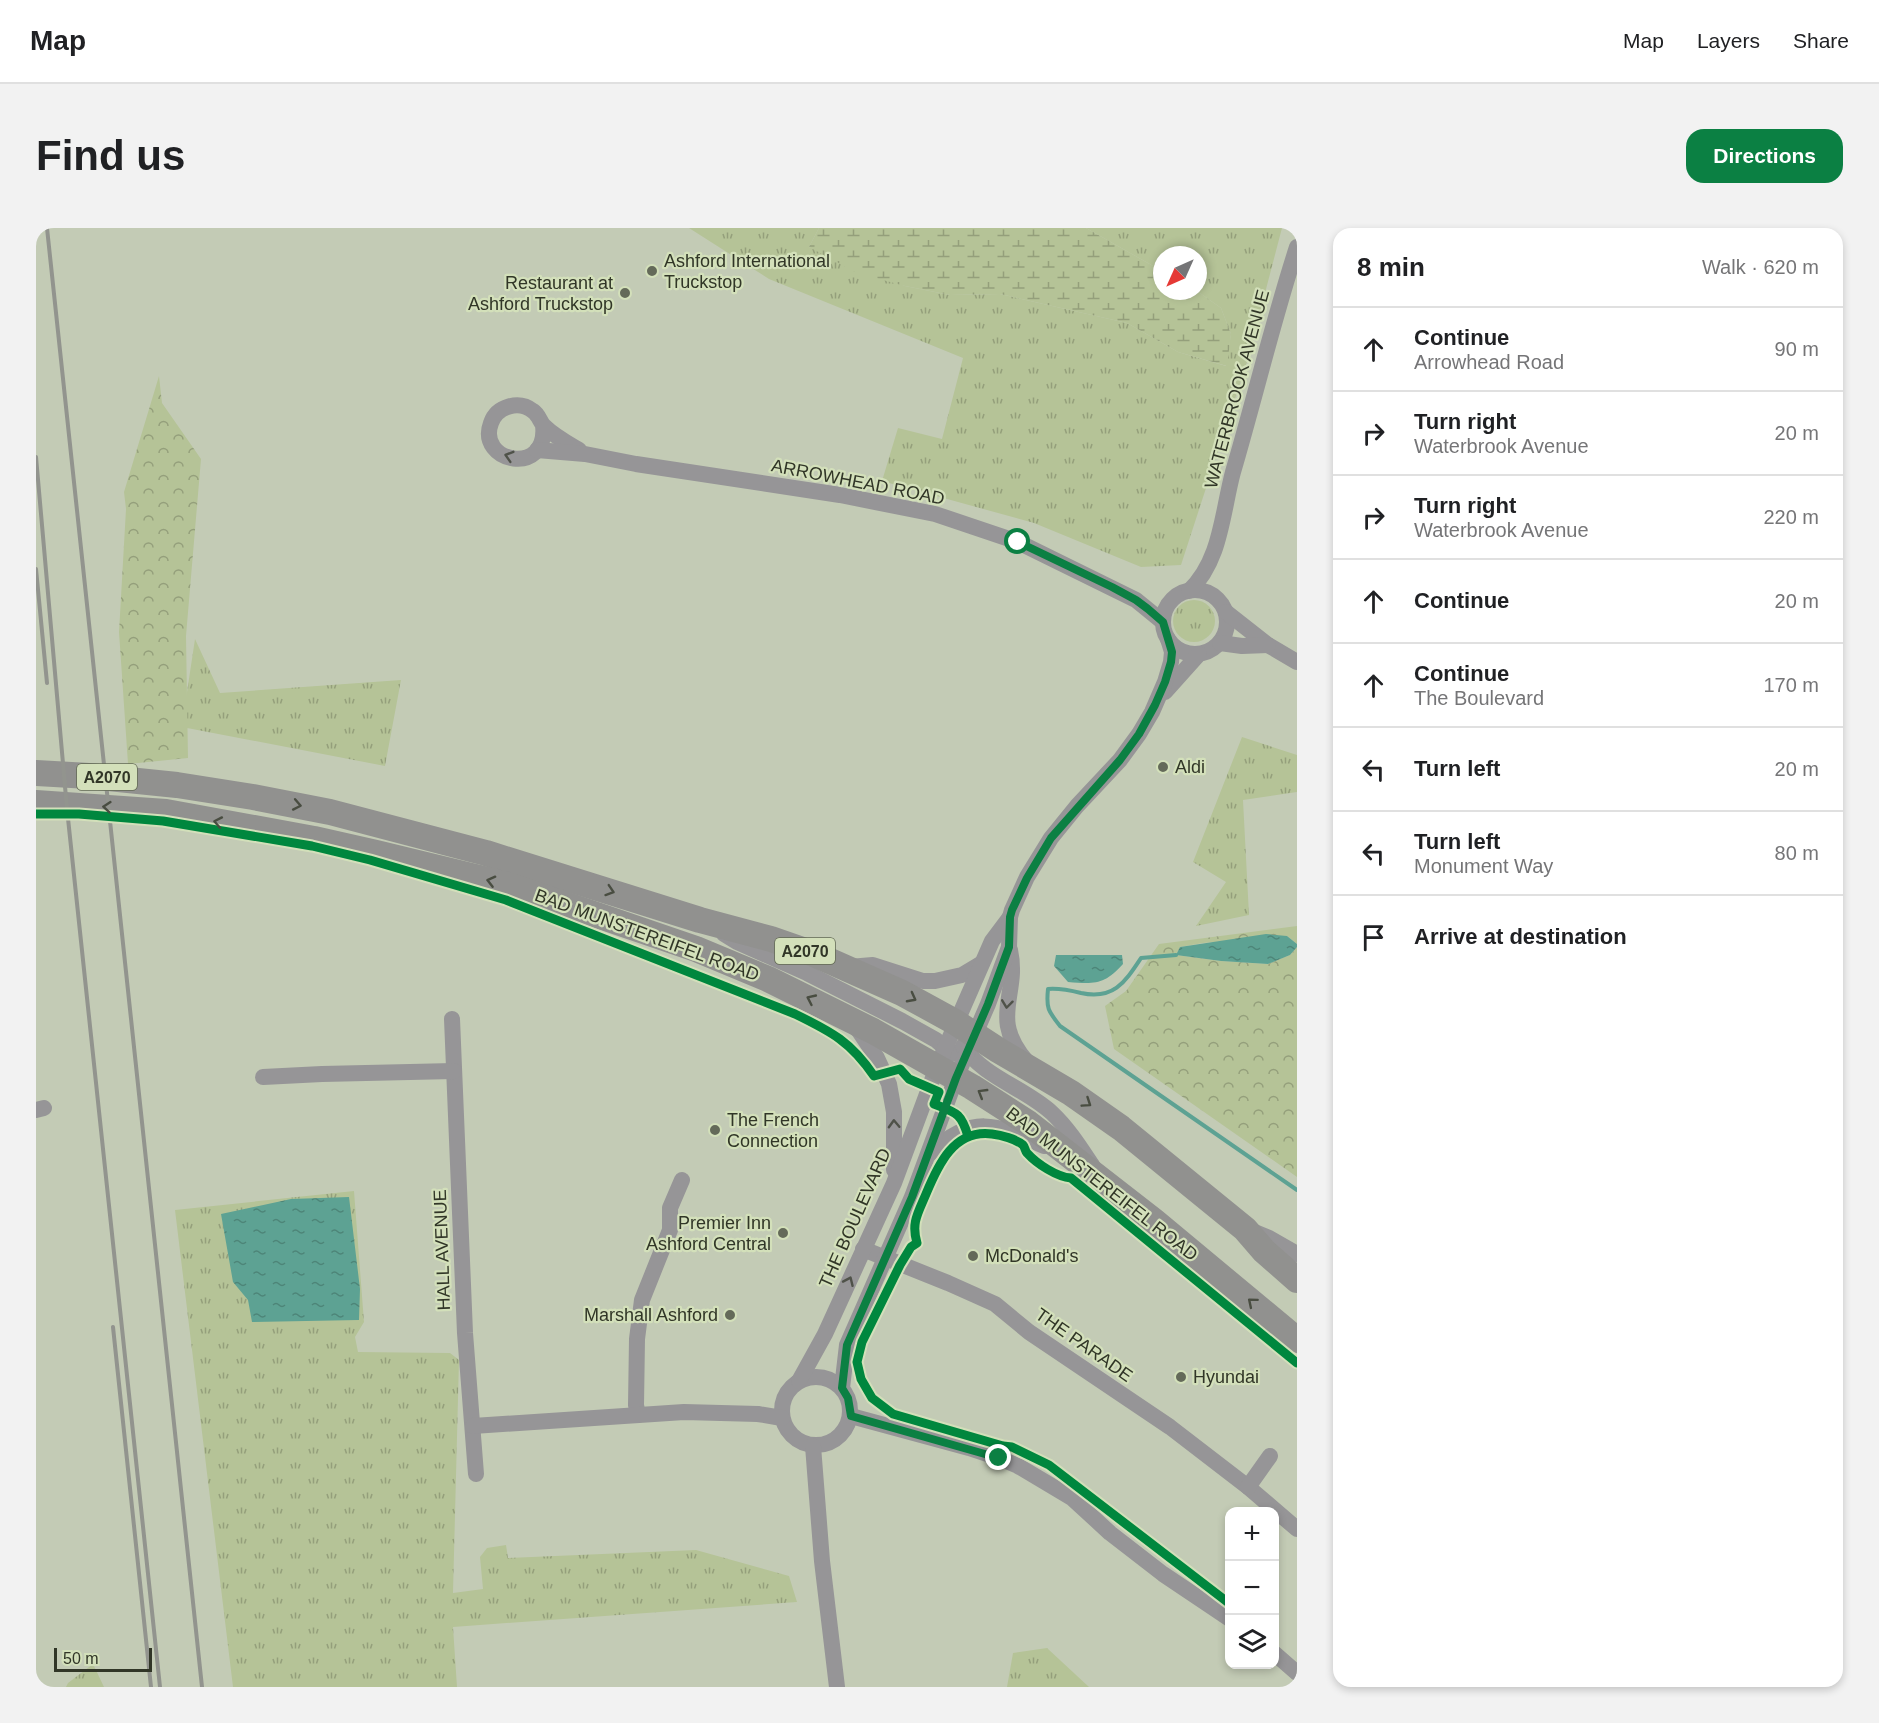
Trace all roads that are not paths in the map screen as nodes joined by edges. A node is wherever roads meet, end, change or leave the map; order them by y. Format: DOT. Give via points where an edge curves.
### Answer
graph roads {
  1 [pos="1297,247"];
  2 [pos="543,424"];
  3 [pos="537,450"];
  4 [pos="585,454"];
  5 [pos="1217,543"];
  6 [pos="1112,587"];
  7 [pos="1189,591"];
  8 [pos="1173,599"];
  9 [pos="1222,606"];
  10 [pos="1163,622"];
  11 [pos="1168,639"];
  12 [pos="1220,643"];
  13 [pos="1268,645"];
  14 [pos="1199,654"];
  15 [pos="1297,662"];
  16 [pos="1155,705"];
  17 [pos="36,773"];
  18 [pos="36,803"];
  19 [pos="1010,917"];
  20 [pos="700,920"];
  21 [pos="1009,947"];
  22 [pos="982,962"];
  23 [pos="846,967"];
  24 [pos="840,1014"];
  25 [pos="452,1019"];
  26 [pos="966,1037"];
  27 [pos="946,1064"];
  28 [pos="454,1071"];
  29 [pos="1037,1073"];
  30 [pos="263,1077"];
  31 [pos="927,1156"];
  32 [pos="1080,1163"];
  33 [pos="1101,1179"];
  34 [pos="682,1180"];
  35 [pos="894,1183"];
  36 [pos="1245,1229"];
  37 [pos="863,1249"];
  38 [pos="1297,1254"];
  39 [pos="885,1258"];
  40 [pos="1297,1280"];
  41 [pos="1291,1329"];
  42 [pos="799,1381"];
  43 [pos="842,1388"];
  44 [pos="638,1416"];
  45 [pos="851,1416"];
  46 [pos="782,1418"];
  47 [pos="472,1426"];
  48 [pos="813,1446"];
  49 [pos="1270,1456"];
  50 [pos="476,1474"];
  51 [pos="1248,1487"];
  52 [pos="1297,1529"];
  53 [pos="1225,1616"];
  54 [pos="1279,1656"];
  55 [pos="1297,1672"];
  56 [pos="837,1687"];
  1 -- 5 [label="street, WATERBROOK AVENUE"];
  2 -- 3 [label="street"];
  3 -- 2 [label="street, one-way" via="522,459 504,456 491,443 490,424 501,410 517,405 533,411"];
  2 -- 4 [label="street, ARROWHEAD ROAD"];
  3 -- 4 [label="street, ARROWHEAD ROAD"];
  4 -- 6 [label="street, ARROWHEAD ROAD" via="935,514 1018,542"];
  5 -- 7 [label="street, WATERBROOK AVENUE" via="1206,571"];
  5 -- 9 [label="street, WATERBROOK AVENUE" via="1216,586"];
  6 -- 8 [label="street, ARROWHEAD ROAD" via="1151,599"];
  6 -- 10 [label="street, ARROWHEAD ROAD"];
  7 -- 8 [label="street"];
  7 -- 9 [label="street" via="1205,592"];
  8 -- 10 [label="street"];
  9 -- 12 [label="street" via="1227,628"];
  9 -- 13 [label="street"];
  10 -- 11 [label="street"];
  11 -- 14 [label="street" via="1185,653"];
  11 -- 16 [label="street" via="1171,662"];
  12 -- 13 [label="street"];
  12 -- 14 [label="street"];
  13 -- 15 [label="street"];
  14 -- 16 [label="street"];
  16 -- 19 [label="street" via="1120,760 1051,838"];
  17 -- 20 [label="highway, BAD MUNSTEREIFEL ROAD / A2070, one-way" via="177,785 297,805 486,853"];
  24 -- 18 [label="highway, BAD MUNSTEREIFEL ROAD / A2070, one-way" via="696,949 508,885 314,839 166,812"];
  19 -- 21 [label="street"];
  19 -- 22 [label="street"];
  20 -- 23 [label="highway, BAD MUNSTEREIFEL ROAD / A2070" via="771,939"];
  20 -- 27 [label="street" via="936,1040"];
  21 -- 26 [label="street"];
  21 -- 29 [label="street, one-way" via="1013,965 1006,1009 1010,1036"];
  22 -- 23 [label="street" via="962,975 935,981 873,965"];
  22 -- 26 [label="street"];
  23 -- 26 [label="highway, BAD MUNSTEREIFEL ROAD / A2070, one-way" via="902,993"];
  24 -- 27 [label="highway, BAD MUNSTEREIFEL ROAD / A2070"];
  35 -- 24 [label="street, one-way" via="894,1112 889,1084 859,1031"];
  25 -- 28 [label="street, HALL AVENUE"];
  26 -- 27 [label="street"];
  26 -- 27 [label="street"];
  26 -- 29 [label="highway, BAD MUNSTEREIFEL ROAD / A2070"];
  26 -- 33 [label="street" via="989,1071 1052,1113"];
  27 -- 31 [label="street"];
  32 -- 27 [label="highway, BAD MUNSTEREIFEL ROAD / A2070, one-way"];
  27 -- 35 [label="street, THE BOULEVARD"];
  28 -- 30 [label="street"];
  28 -- 47 [label="street, HALL AVENUE"];
  29 -- 36 [label="highway, BAD MUNSTEREIFEL ROAD / A2070, one-way" via="1101,1113"];
  31 -- 32 [label="street" via="965,1128 982,1125 1010,1130"];
  31 -- 39 [label="street"];
  32 -- 33 [label="highway, BAD MUNSTEREIFEL ROAD / A2070"];
  41 -- 33 [label="highway, BAD MUNSTEREIFEL ROAD / A2070, one-way"];
  34 -- 44 [label="street" via="670,1208 670,1230 642,1300 637,1339"];
  35 -- 37 [label="street, THE BOULEVARD"];
  36 -- 38 [label="street"];
  36 -- 40 [label="highway, BAD MUNSTEREIFEL ROAD / A2070"];
  37 -- 39 [label="street, THE PARADE"];
  42 -- 37 [label="street, THE BOULEVARD, one-way"];
  39 -- 43 [label="street" via="847,1345"];
  39 -- 51 [label="street, THE PARADE" via="994,1304 1170,1427"];
  42 -- 43 [label="street" via="821,1377"];
  42 -- 46 [label="street" via="783,1401"];
  43 -- 45 [label="street"];
  44 -- 46 [label="street" via="684,1412"];
  44 -- 47 [label="street"];
  45 -- 48 [label="street" via="837,1439"];
  45 -- 53 [label="street" via="969,1448 1018,1467 1072,1498 1163,1574"];
  46 -- 48 [label="street" via="792,1435"];
  47 -- 50 [label="street, HALL AVENUE"];
  48 -- 56 [label="street"];
  49 -- 51 [label="street"];
  51 -- 52 [label="street, THE PARADE"];
  54 -- 55 [label="street"];
}
